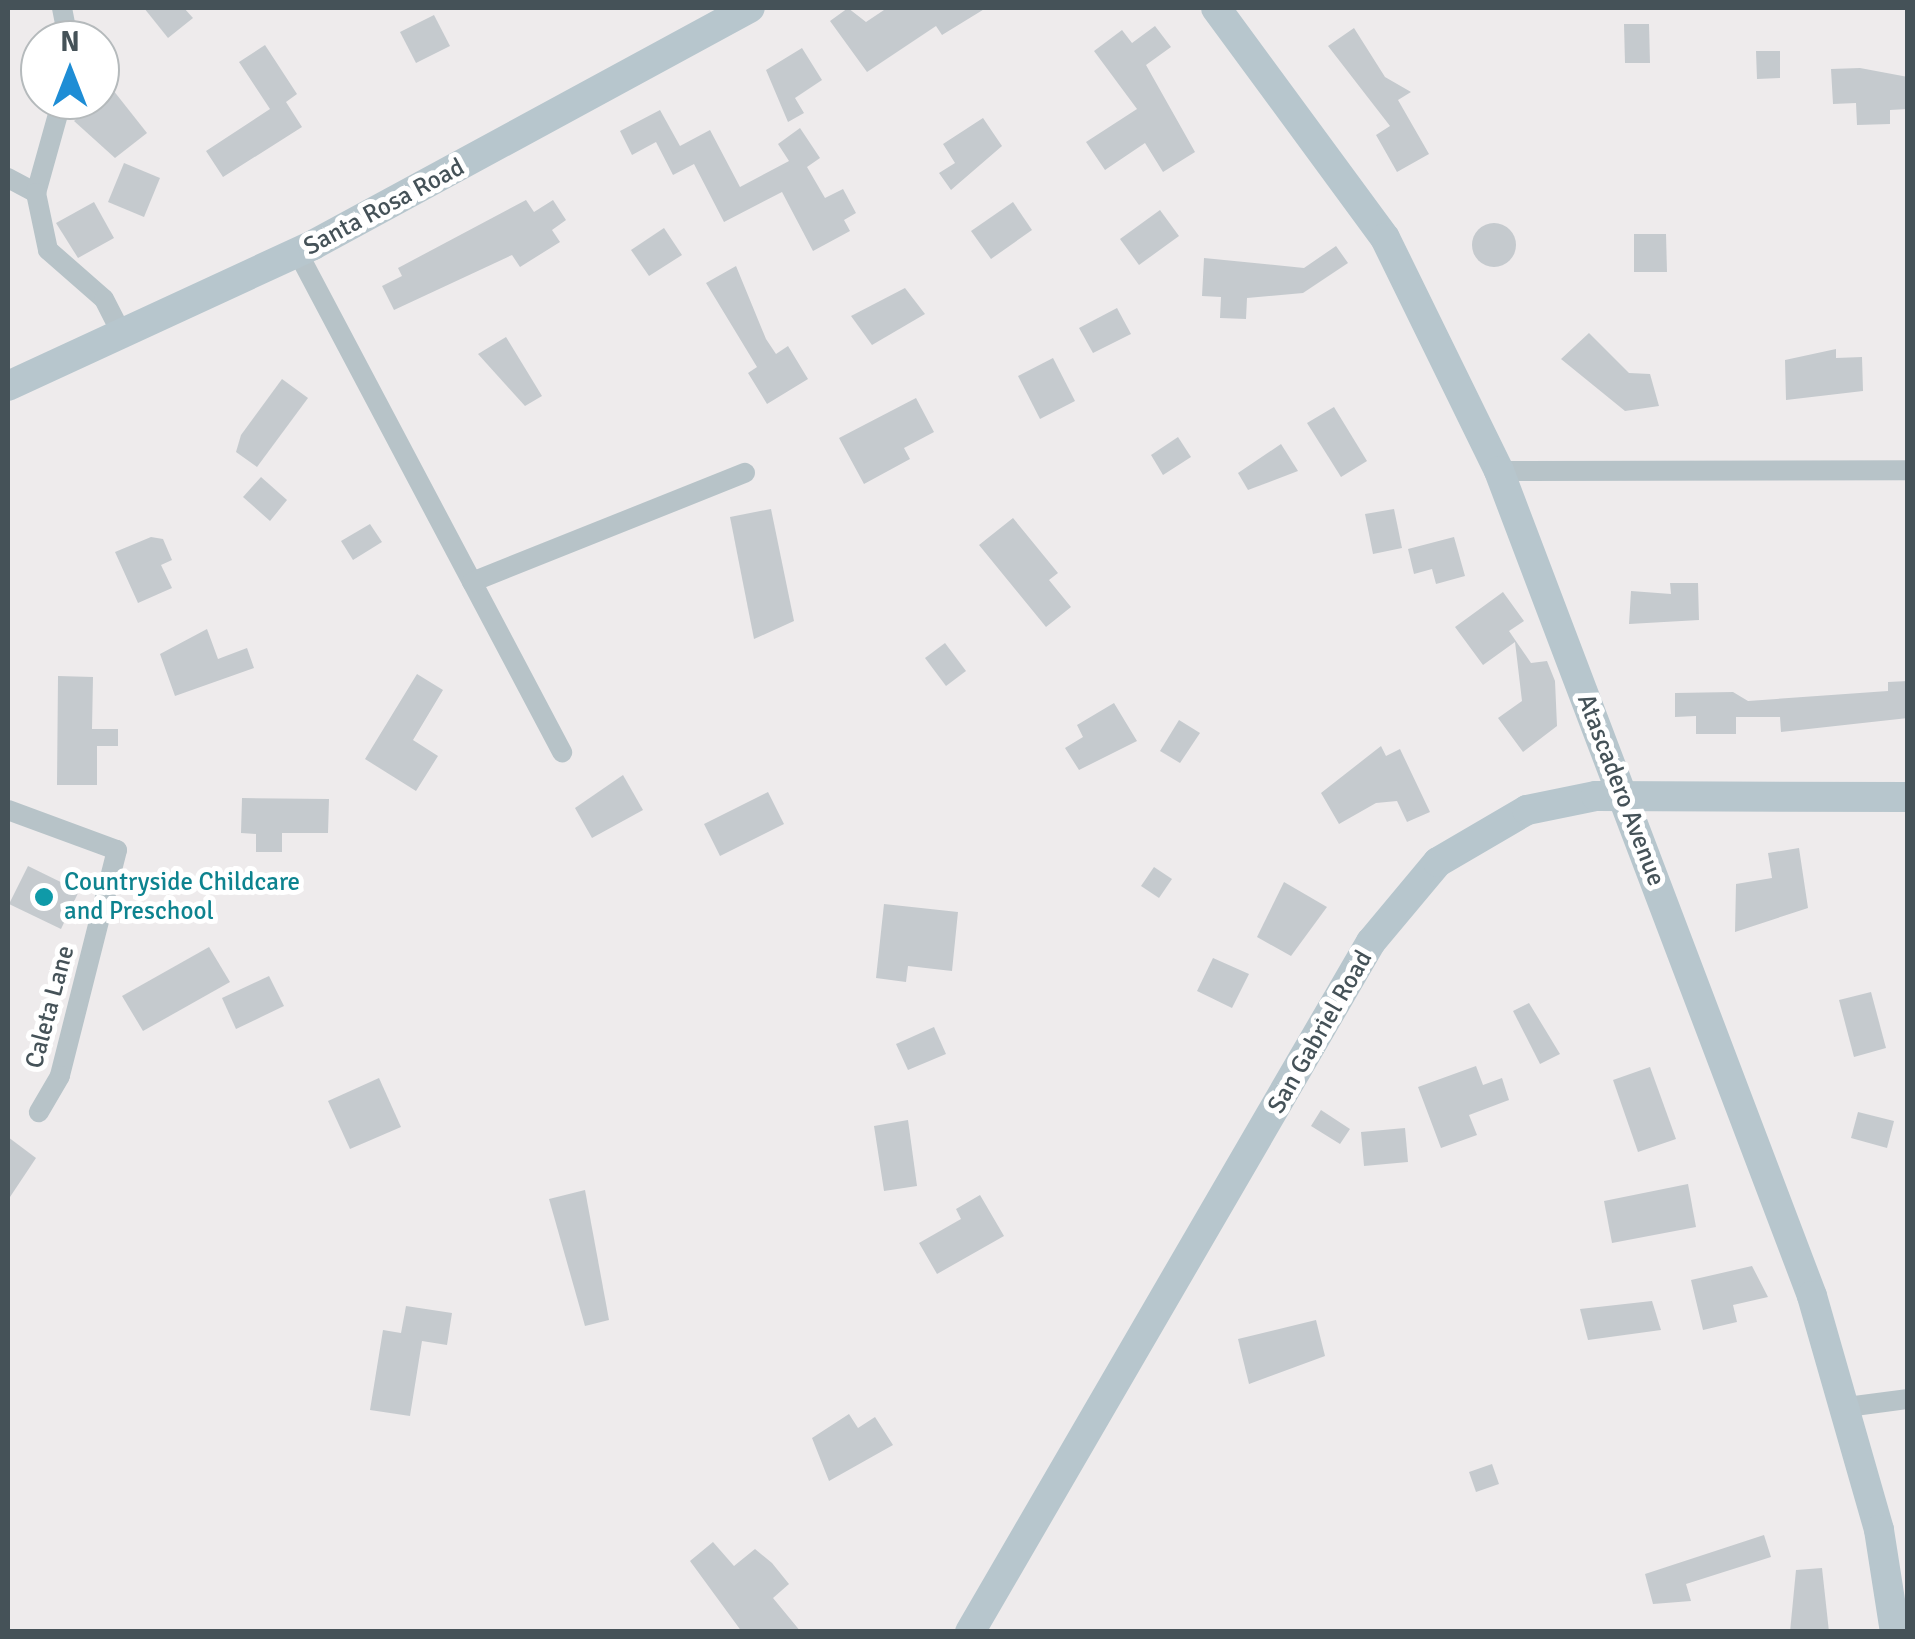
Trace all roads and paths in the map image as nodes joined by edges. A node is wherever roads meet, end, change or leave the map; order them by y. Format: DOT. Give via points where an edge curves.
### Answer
graph roads {
  1 [pos="750,8"];
  2 [pos="1216,8"];
  3 [pos="56,120"];
  4 [pos="8,178"];
  5 [pos="36,193"];
  6 [pos="298,252"];
  7 [pos="121,333"];
  8 [pos="8,386"];
  9 [pos="1908,470"];
  10 [pos="1498,471"];
  11 [pos="745,473"];
  12 [pos="472,582"];
  13 [pos="562,752"];
  14 [pos="1908,797"];
  15 [pos="1625,800"];
  16 [pos="8,810"];
  17 [pos="39,1112"];
  18 [pos="1908,1399"];
  19 [pos="1846,1407"];
  20 [pos="970,1632"];
  21 [pos="1895,1632"];
  1 -- 6 [label="street, Santa Rosa Road"];
  2 -- 10 [label="street, Atascadero Avenue" via="1385,238"];
  3 -- 5 [label="street"];
  4 -- 5 [label="street"];
  5 -- 7 [label="street" via="48,250 104,299"];
  6 -- 7 [label="street, Santa Rosa Road"];
  6 -- 12 [label="street"];
  7 -- 8 [label="street, Santa Rosa Road"];
  9 -- 10 [label="street"];
  10 -- 15 [label="street, Atascadero Avenue"];
  11 -- 12 [label="street"];
  12 -- 13 [label="street"];
  14 -- 15 [label="street, San Gabriel Road"];
  15 -- 19 [label="street, Atascadero Avenue"];
  15 -- 20 [label="street, San Gabriel Road" via="1552,802 1503,820 1401,899"];
  16 -- 17 [label="street, Caleta Lane" via="117,850 60,1076"];
  18 -- 19 [label="street"];
  19 -- 21 [label="street, Atascadero Avenue"];
}
